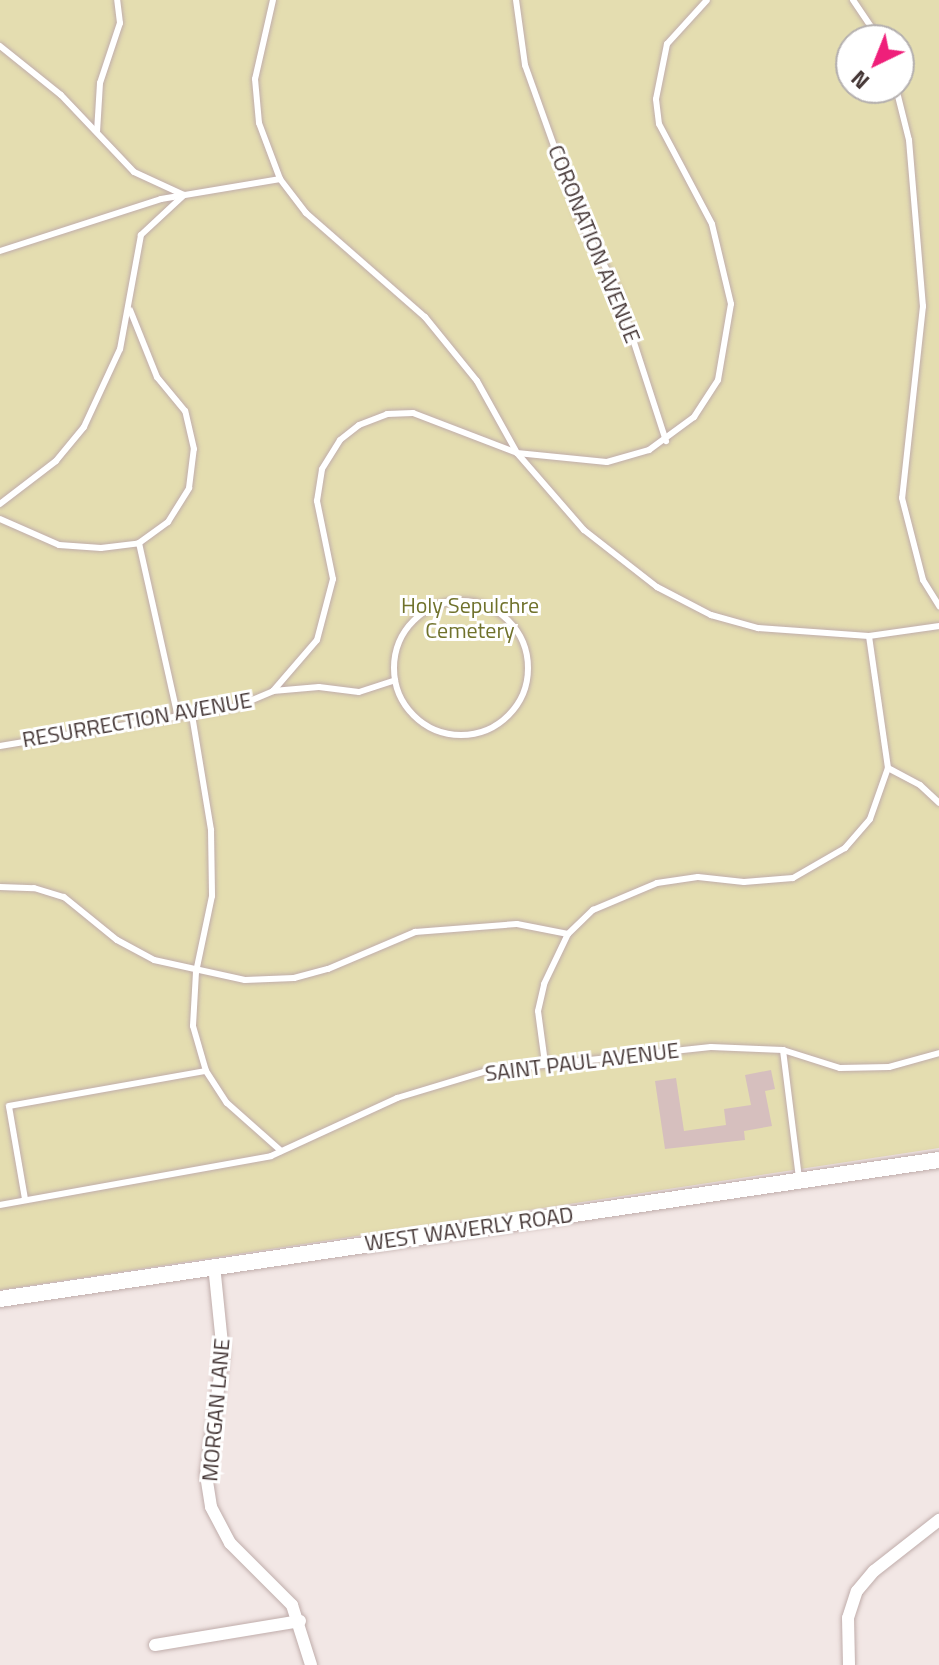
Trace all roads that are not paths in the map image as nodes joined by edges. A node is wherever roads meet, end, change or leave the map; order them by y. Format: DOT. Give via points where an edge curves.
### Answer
graph roads {
  1 [pos="117,0"];
  2 [pos="273,0"];
  3 [pos="516,0"];
  4 [pos="707,0"];
  5 [pos="853,0"];
  6 [pos="869,24"];
  7 [pos="0,46"];
  8 [pos="900,104"];
  9 [pos="97,132"];
  10 [pos="280,179"];
  11 [pos="184,195"];
  12 [pos="0,251"];
  13 [pos="129,307"];
  14 [pos="666,441"];
  15 [pos="517,453"];
  16 [pos="0,504"];
  17 [pos="0,519"];
  18 [pos="139,543"];
  19 [pos="939,606"];
  20 [pos="939,626"];
  21 [pos="869,636"];
  22 [pos="395,680"];
  23 [pos="273,691"];
  24 [pos="192,715"];
  25 [pos="178,717"];
  26 [pos="0,746"];
  27 [pos="888,768"];
  28 [pos="939,803"];
  29 [pos="0,887"];
  30 [pos="568,934"];
  31 [pos="196,972"];
  32 [pos="783,1050"];
  33 [pos="939,1053"];
  34 [pos="545,1063"];
  35 [pos="206,1071"];
  36 [pos="281,1151"];
  37 [pos="939,1160"];
  38 [pos="799,1181"];
  39 [pos="25,1199"];
  40 [pos="0,1205"];
  41 [pos="214,1265"];
  42 [pos="0,1299"];
  43 [pos="939,1520"];
  44 [pos="300,1621"];
  45 [pos="155,1645"];
  46 [pos="311,1665"];
  47 [pos="849,1665"];
  1 -- 9 [label="lane" via="120,23 100,83"];
  2 -- 10 [label="lane" via="255,79 259,123"];
  3 -- 14 [label="lane, CORONATION AVENUE" via="525,65 582,224 616,287"];
  4 -- 14 [label="lane" via="667,44 656,99 659,124 712,224 731,304 718,380 694,417"];
  5 -- 6 [label="lane"];
  7 -- 9 [label="lane" via="30,66"];
  8 -- 19 [label="lane" via="909,140 923,306 902,498 923,580"];
  9 -- 11 [label="lane" via="134,172"];
  10 -- 11 [label="lane"];
  10 -- 15 [label="lane" via="306,213 425,317 477,381"];
  11 -- 12 [label="lane"];
  11 -- 13 [label="lane" via="141,235 133,258"];
  13 -- 16 [label="lane" via="115,363 84,427 56,461"];
  13 -- 18 [label="lane" via="157,377 185,411 194,449 189,488 168,522"];
  14 -- 15 [label="lane" via="607,462 553,461"];
  15 -- 21 [label="lane" via="567,513 619,562 657,587 711,615 758,628"];
  15 -- 23 [label="lane" via="413,413 373,419 340,440 322,469 317,501 333,579 326,608 317,640"];
  17 -- 18 [label="lane" via="59,545 101,548"];
  18 -- 25 [label="lane"];
  20 -- 21 [label="lane"];
  21 -- 27 [label="lane"];
  22 -- 22 [label="lane" via="402,700 423,723 452,735 474,735 494,728 516,706 528,677 528,656 520,634 484,604 460,600 437,605 402,635 394,657"];
  22 -- 23 [label="lane" via="359,692 319,687"];
  23 -- 24 [label="lane, RESURRECTION AVENUE" via="238,706"];
  24 -- 25 [label="lane, RESURRECTION AVENUE"];
  24 -- 31 [label="lane" via="211,830 212,896"];
  25 -- 26 [label="lane, RESURRECTION AVENUE"];
  27 -- 28 [label="lane" via="920,785"];
  27 -- 30 [label="lane" via="870,819 817,868 778,882 698,877 657,883 593,910"];
  29 -- 31 [label="lane" via="34,888 64,897 117,940 154,960"];
  30 -- 31 [label="lane" via="517,924 460,926 415,932 294,978 245,980"];
  30 -- 34 [label="lane" via="550,967 538,1011"];
  31 -- 35 [label="lane" via="193,1026"];
  32 -- 33 [label="lane, SAINT PAUL AVENUE" via="840,1068 889,1067"];
  32 -- 34 [label="lane, SAINT PAUL AVENUE" via="711,1047"];
  32 -- 38 [label="lane"];
  34 -- 36 [label="lane, SAINT PAUL AVENUE" via="487,1071 397,1098"];
  35 -- 36 [label="lane" via="227,1103"];
  35 -- 39 [label="lane" via="9,1106"];
  36 -- 39 [label="lane, SAINT PAUL AVENUE" via="222,1167"];
  37 -- 38 [label="street, WEST WAVERLY ROAD"];
  38 -- 41 [label="street, WEST WAVERLY ROAD"];
  39 -- 40 [label="lane, SAINT PAUL AVENUE"];
  41 -- 42 [label="street, WEST WAVERLY ROAD"];
  41 -- 44 [label="street, MORGAN LANE" via="223,1354 206,1475 211,1507 230,1543 282,1592"];
  43 -- 47 [label="street" via="857,1591 848,1618"];
  44 -- 45 [label="street"];
  44 -- 46 [label="street, MORGAN LANE"];
}
